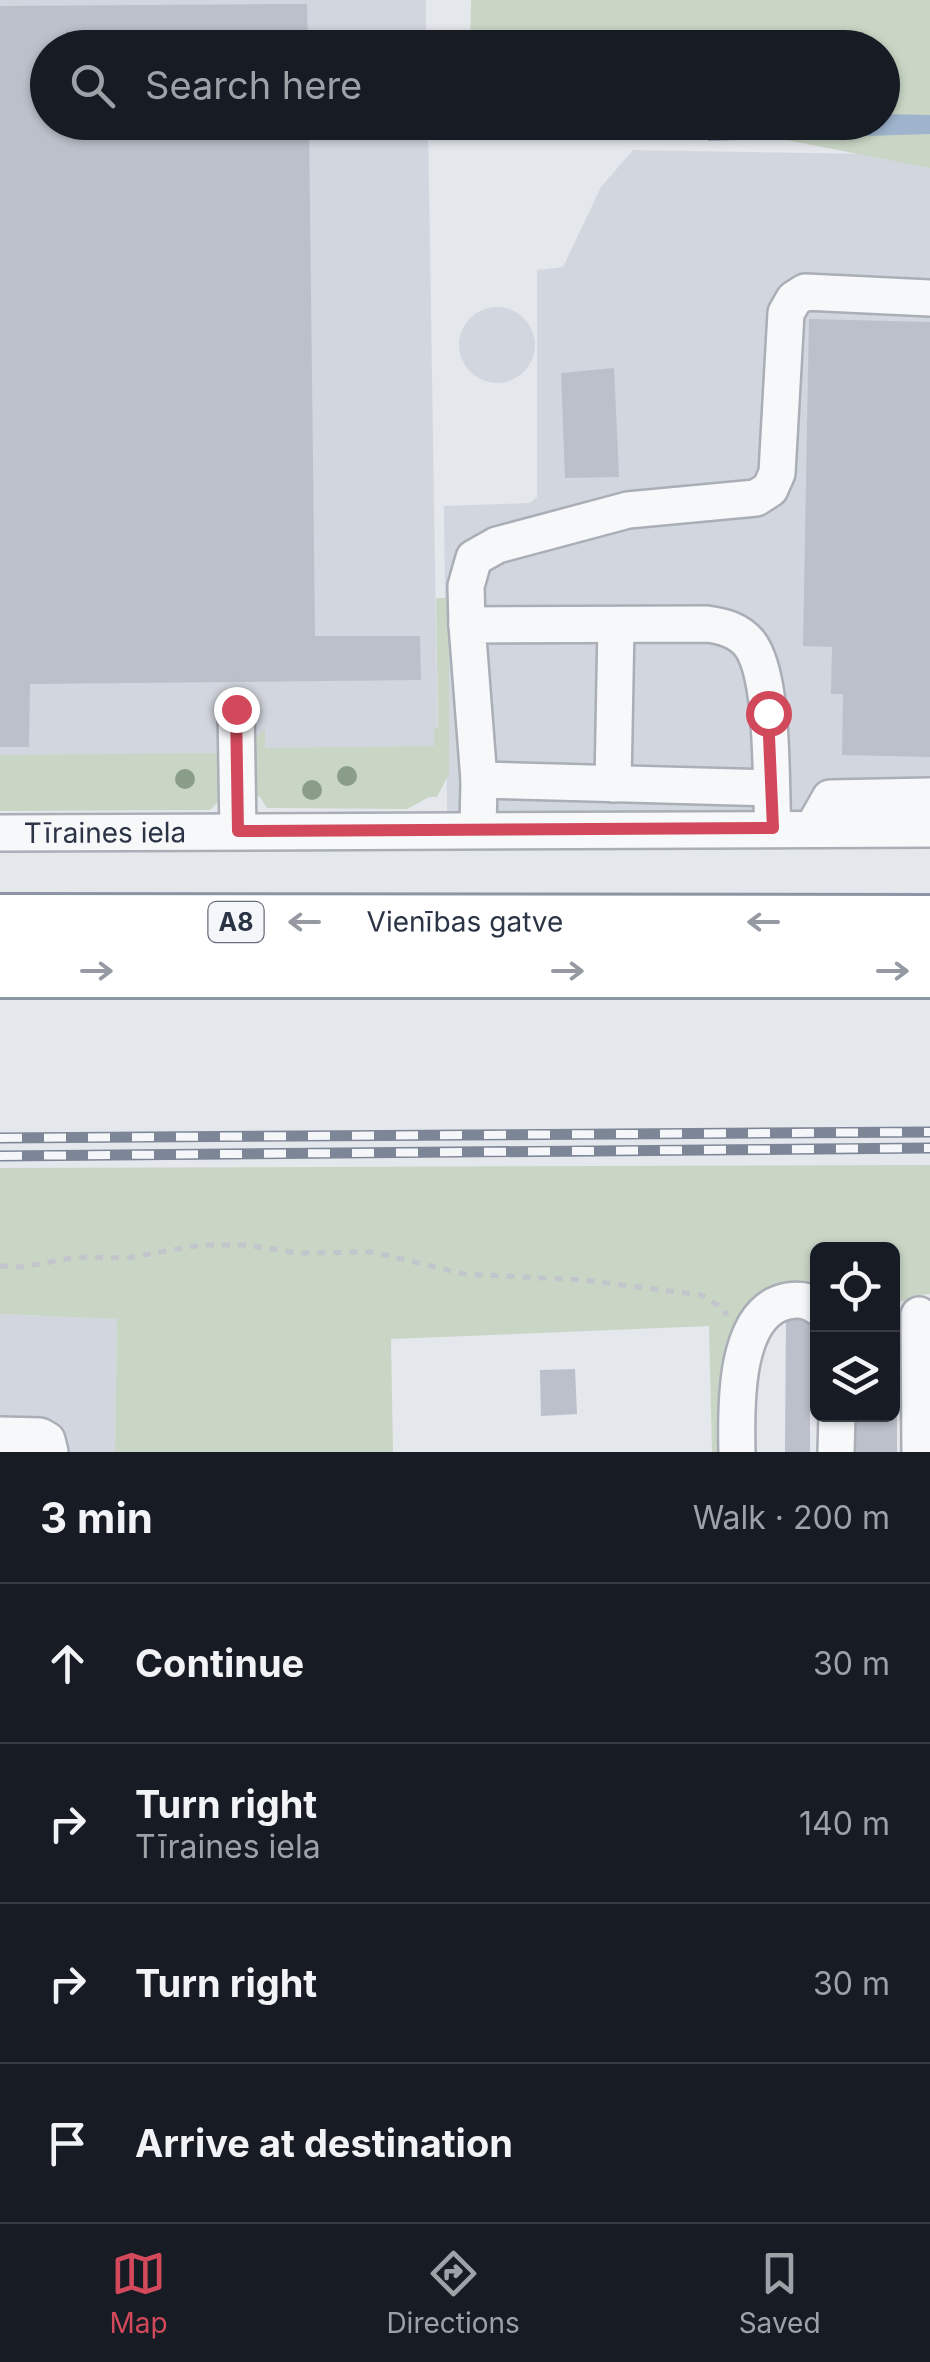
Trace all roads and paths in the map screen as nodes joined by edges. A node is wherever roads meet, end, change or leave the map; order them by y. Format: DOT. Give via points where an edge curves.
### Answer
graph roads {
  1 [pos="930,298"];
  2 [pos="467,625"];
  3 [pos="616,625"];
  4 [pos="236,709"];
  5 [pos="479,780"];
  6 [pos="613,784"];
  7 [pos="770,788"];
  8 [pos="930,796"];
  9 [pos="773,828"];
  10 [pos="814,828"];
  11 [pos="930,828"];
  12 [pos="478,830"];
  13 [pos="238,831"];
  14 [pos="0,833"];
  15 [pos="0,922"];
  16 [pos="930,922"];
  17 [pos="471,946"];
  18 [pos="0,971"];
  19 [pos="930,971"];
  20 [pos="0,1266"];
  21 [pos="810,1304"];
  22 [pos="919,1314"];
  23 [pos="741,1370"];
  24 [pos="837,1422"];
  25 [pos="0,1435"];
  26 [pos="50,1452"];
  27 [pos="737,1452"];
  28 [pos="836,1452"];
  29 [pos="920,1452"];
  1 -- 2 [label="street" via="798,295 786,313 777,473 770,489 756,498 628,510 497,545 474,558 466,586"];
  2 -- 3 [label="street"];
  2 -- 5 [label="street"];
  3 -- 6 [label="street"];
  3 -- 7 [label="street" via="707,624 748,641 765,690"];
  4 -- 13 [label="street"];
  5 -- 6 [label="street"];
  5 -- 12 [label="street"];
  6 -- 7 [label="street"];
  7 -- 9 [label="street"];
  8 -- 10 [label="street" via="830,798"];
  9 -- 10 [label="street, Tīraines iela"];
  9 -- 12 [label="street, Tīraines iela"];
  10 -- 11 [label="street, Tīraines iela"];
  12 -- 13 [label="street, Tīraines iela"];
  13 -- 14 [label="street, Tīraines iela"];
  17 -- 15 [label="highway, Vienības gatve / A8, one-way"];
  16 -- 17 [label="highway, Vienības gatve / A8, one-way"];
  18 -- 17 [label="highway, Vienības gatve / A8, one-way"];
  17 -- 19 [label="highway, Vienības gatve / A8, one-way"];
  20 -- 23 [label="path" via="246,1246 373,1252 464,1274 701,1295 723,1308"];
  21 -- 23 [label="street" via="799,1300 768,1308 748,1338"];
  22 -- 29 [label="street"];
  23 -- 27 [label="street"];
  24 -- 28 [label="street"];
  25 -- 26 [label="street" via="40,1436"];
}
